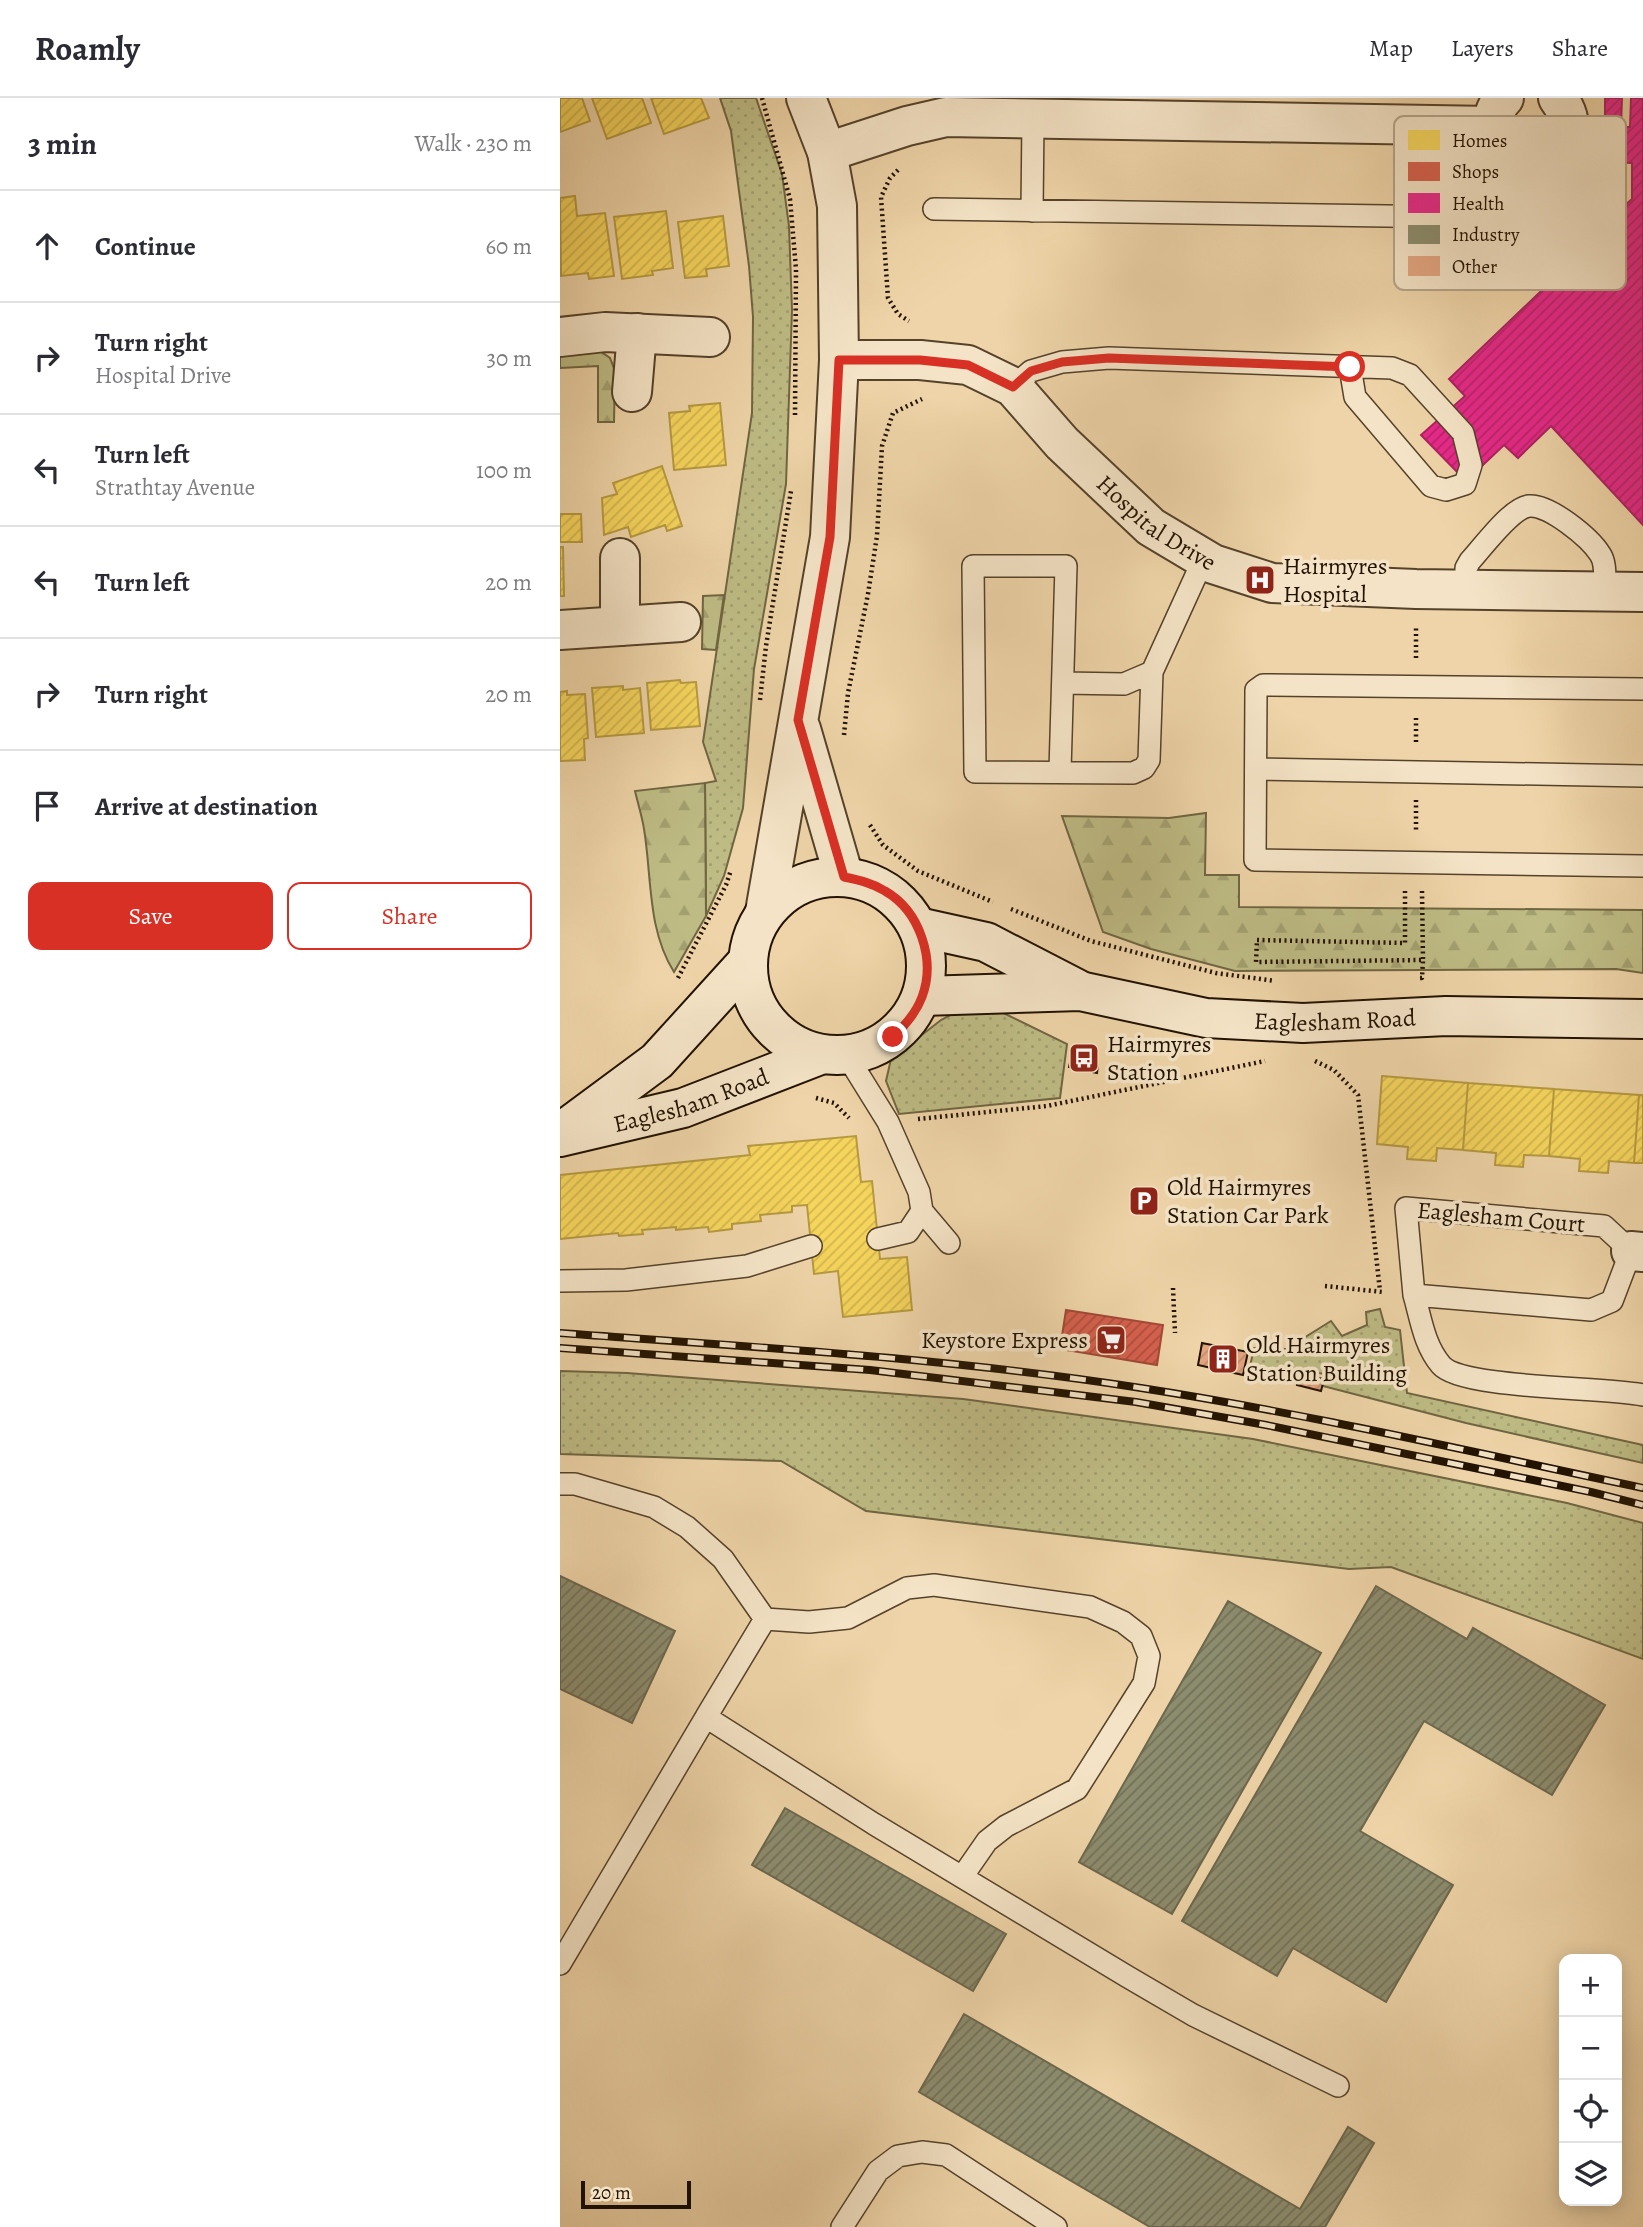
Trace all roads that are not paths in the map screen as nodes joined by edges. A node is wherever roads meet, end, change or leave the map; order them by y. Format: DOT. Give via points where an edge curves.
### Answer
graph roads {
  1 [pos="806,98"];
  2 [pos="1558,98"];
  3 [pos="1177,110"];
  4 [pos="1568,116"];
  5 [pos="1033,119"];
  6 [pos="1394,121"];
  7 [pos="827,152"];
  8 [pos="934,209"];
  9 [pos="1032,211"];
  10 [pos="1394,216"];
  11 [pos="637,333"];
  12 [pos="560,337"];
  13 [pos="710,337"];
  14 [pos="839,360"];
  15 [pos="1350,367"];
  16 [pos="1013,387"];
  17 [pos="632,392"];
  18 [pos="620,558"];
  19 [pos="1204,558"];
  20 [pos="1466,590"];
  21 [pos="1605,591"];
  22 [pos="1643,592"];
  23 [pos="681,622"];
  24 [pos="620,626"];
  25 [pos="560,631"];
  26 [pos="1152,672"];
  27 [pos="1063,683"];
  28 [pos="1643,689"];
  29 [pos="798,720"];
  30 [pos="1256,769"];
  31 [pos="1060,771"];
  32 [pos="1643,776"];
  33 [pos="1643,866"];
  34 [pos="844,877"];
  35 [pos="765,912"];
  36 [pos="918,927"];
  37 [pos="747,962"];
  38 [pos="1080,991"];
  39 [pos="922,996"];
  40 [pos="1594,1018"];
  41 [pos="1643,1019"];
  42 [pos="1643,1035"];
  43 [pos="833,1055"];
  44 [pos="560,1135"];
  45 [pos="922,1211"];
  46 [pos="878,1239"];
  47 [pos="949,1243"];
  48 [pos="811,1246"];
  49 [pos="1637,1251"];
  50 [pos="560,1281"];
  51 [pos="1414,1295"];
  52 [pos="1643,1395"];
  53 [pos="560,1484"];
  54 [pos="765,1619"];
  55 [pos="706,1717"];
  56 [pos="962,1877"];
  57 [pos="560,1964"];
  58 [pos="1338,2086"];
  59 [pos="842,2227"];
  60 [pos="1056,2227"];
  1 -- 7 [label="street"];
  2 -- 4 [label="street"];
  3 -- 5 [label="street"];
  3 -- 6 [label="street"];
  5 -- 7 [label="street" via="946,117"];
  5 -- 9 [label="lane"];
  7 -- 14 [label="street" via="837,206"];
  8 -- 9 [label="lane"];
  9 -- 10 [label="lane"];
  11 -- 12 [label="street"];
  11 -- 13 [label="street"];
  11 -- 17 [label="street"];
  14 -- 16 [label="street, Hospital Drive" via="968,365"];
  14 -- 29 [label="street" via="830,537"];
  15 -- 15 [label="lane" via="1392,368 1410,375 1463,433 1471,465 1465,484 1446,490 1432,486 1355,397"];
  15 -- 16 [label="lane" via="1109,358 1062,362 1031,371"];
  16 -- 19 [label="street, Hospital Drive" via="1062,443 1151,527"];
  18 -- 24 [label="street"];
  19 -- 20 [label="street, Hospital Drive" via="1272,583"];
  19 -- 26 [label="lane"];
  20 -- 21 [label="street, Hospital Drive"];
  20 -- 21 [label="lane" via="1470,561 1514,513 1530,506 1548,509 1600,552"];
  21 -- 22 [label="street, Hospital Drive"];
  23 -- 24 [label="street"];
  24 -- 25 [label="street"];
  26 -- 27 [label="lane" via="1124,684"];
  26 -- 31 [label="lane" via="1149,760 1144,768 1133,773"];
  27 -- 31 [label="lane"];
  27 -- 31 [label="lane" via="1066,566 973,566 975,772"];
  28 -- 30 [label="lane" via="1263,685 1256,690"];
  29 -- 34 [label="street"];
  29 -- 35 [label="street"];
  30 -- 32 [label="lane"];
  30 -- 33 [label="lane" via="1255,860"];
  34 -- 35 [label="street" via="803,883"];
  34 -- 36 [label="street" via="888,892"];
  35 -- 37 [label="street"];
  36 -- 38 [label="street, Eaglesham Road" via="986,942"];
  36 -- 39 [label="street" via="927,973"];
  37 -- 43 [label="street" via="750,989 775,1032 796,1046"];
  37 -- 44 [label="street, Eaglesham Road" via="657,1061"];
  38 -- 39 [label="street, Eaglesham Road"];
  38 -- 40 [label="street, Eaglesham Road" via="1206,1018 1303,1023 1446,1016"];
  39 -- 43 [label="street" via="893,1037 871,1049"];
  40 -- 41 [label="street, Eaglesham Road"];
  40 -- 42 [label="street, Eaglesham Road"];
  43 -- 44 [label="street, Eaglesham Road" via="683,1108"];
  43 -- 45 [label="lane" via="888,1122 919,1192"];
  45 -- 46 [label="lane" via="908,1232"];
  45 -- 47 [label="lane"];
  48 -- 50 [label="lane" via="747,1266 626,1280"];
  49 -- 51 [label="lane, Eaglesham Court" via="1612,1301 1591,1310"];
  49 -- 51 [label="lane, Eaglesham Court" via="1604,1226 1406,1208"];
  51 -- 52 [label="lane, Eaglesham Court" via="1427,1342 1443,1368 1477,1380"];
  53 -- 54 [label="lane" via="654,1507 687,1527 723,1559"];
  54 -- 55 [label="lane"];
  54 -- 56 [label="lane" via="809,1622 848,1618 907,1588 934,1585 1090,1607 1141,1636 1149,1656 1144,1683 1077,1789 1006,1826 987,1841"];
  55 -- 56 [label="lane"];
  55 -- 57 [label="lane"];
  56 -- 58 [label="lane" via="1193,2015"];
  59 -- 60 [label="lane" via="878,2171 898,2156 922,2152 946,2155"];
}
